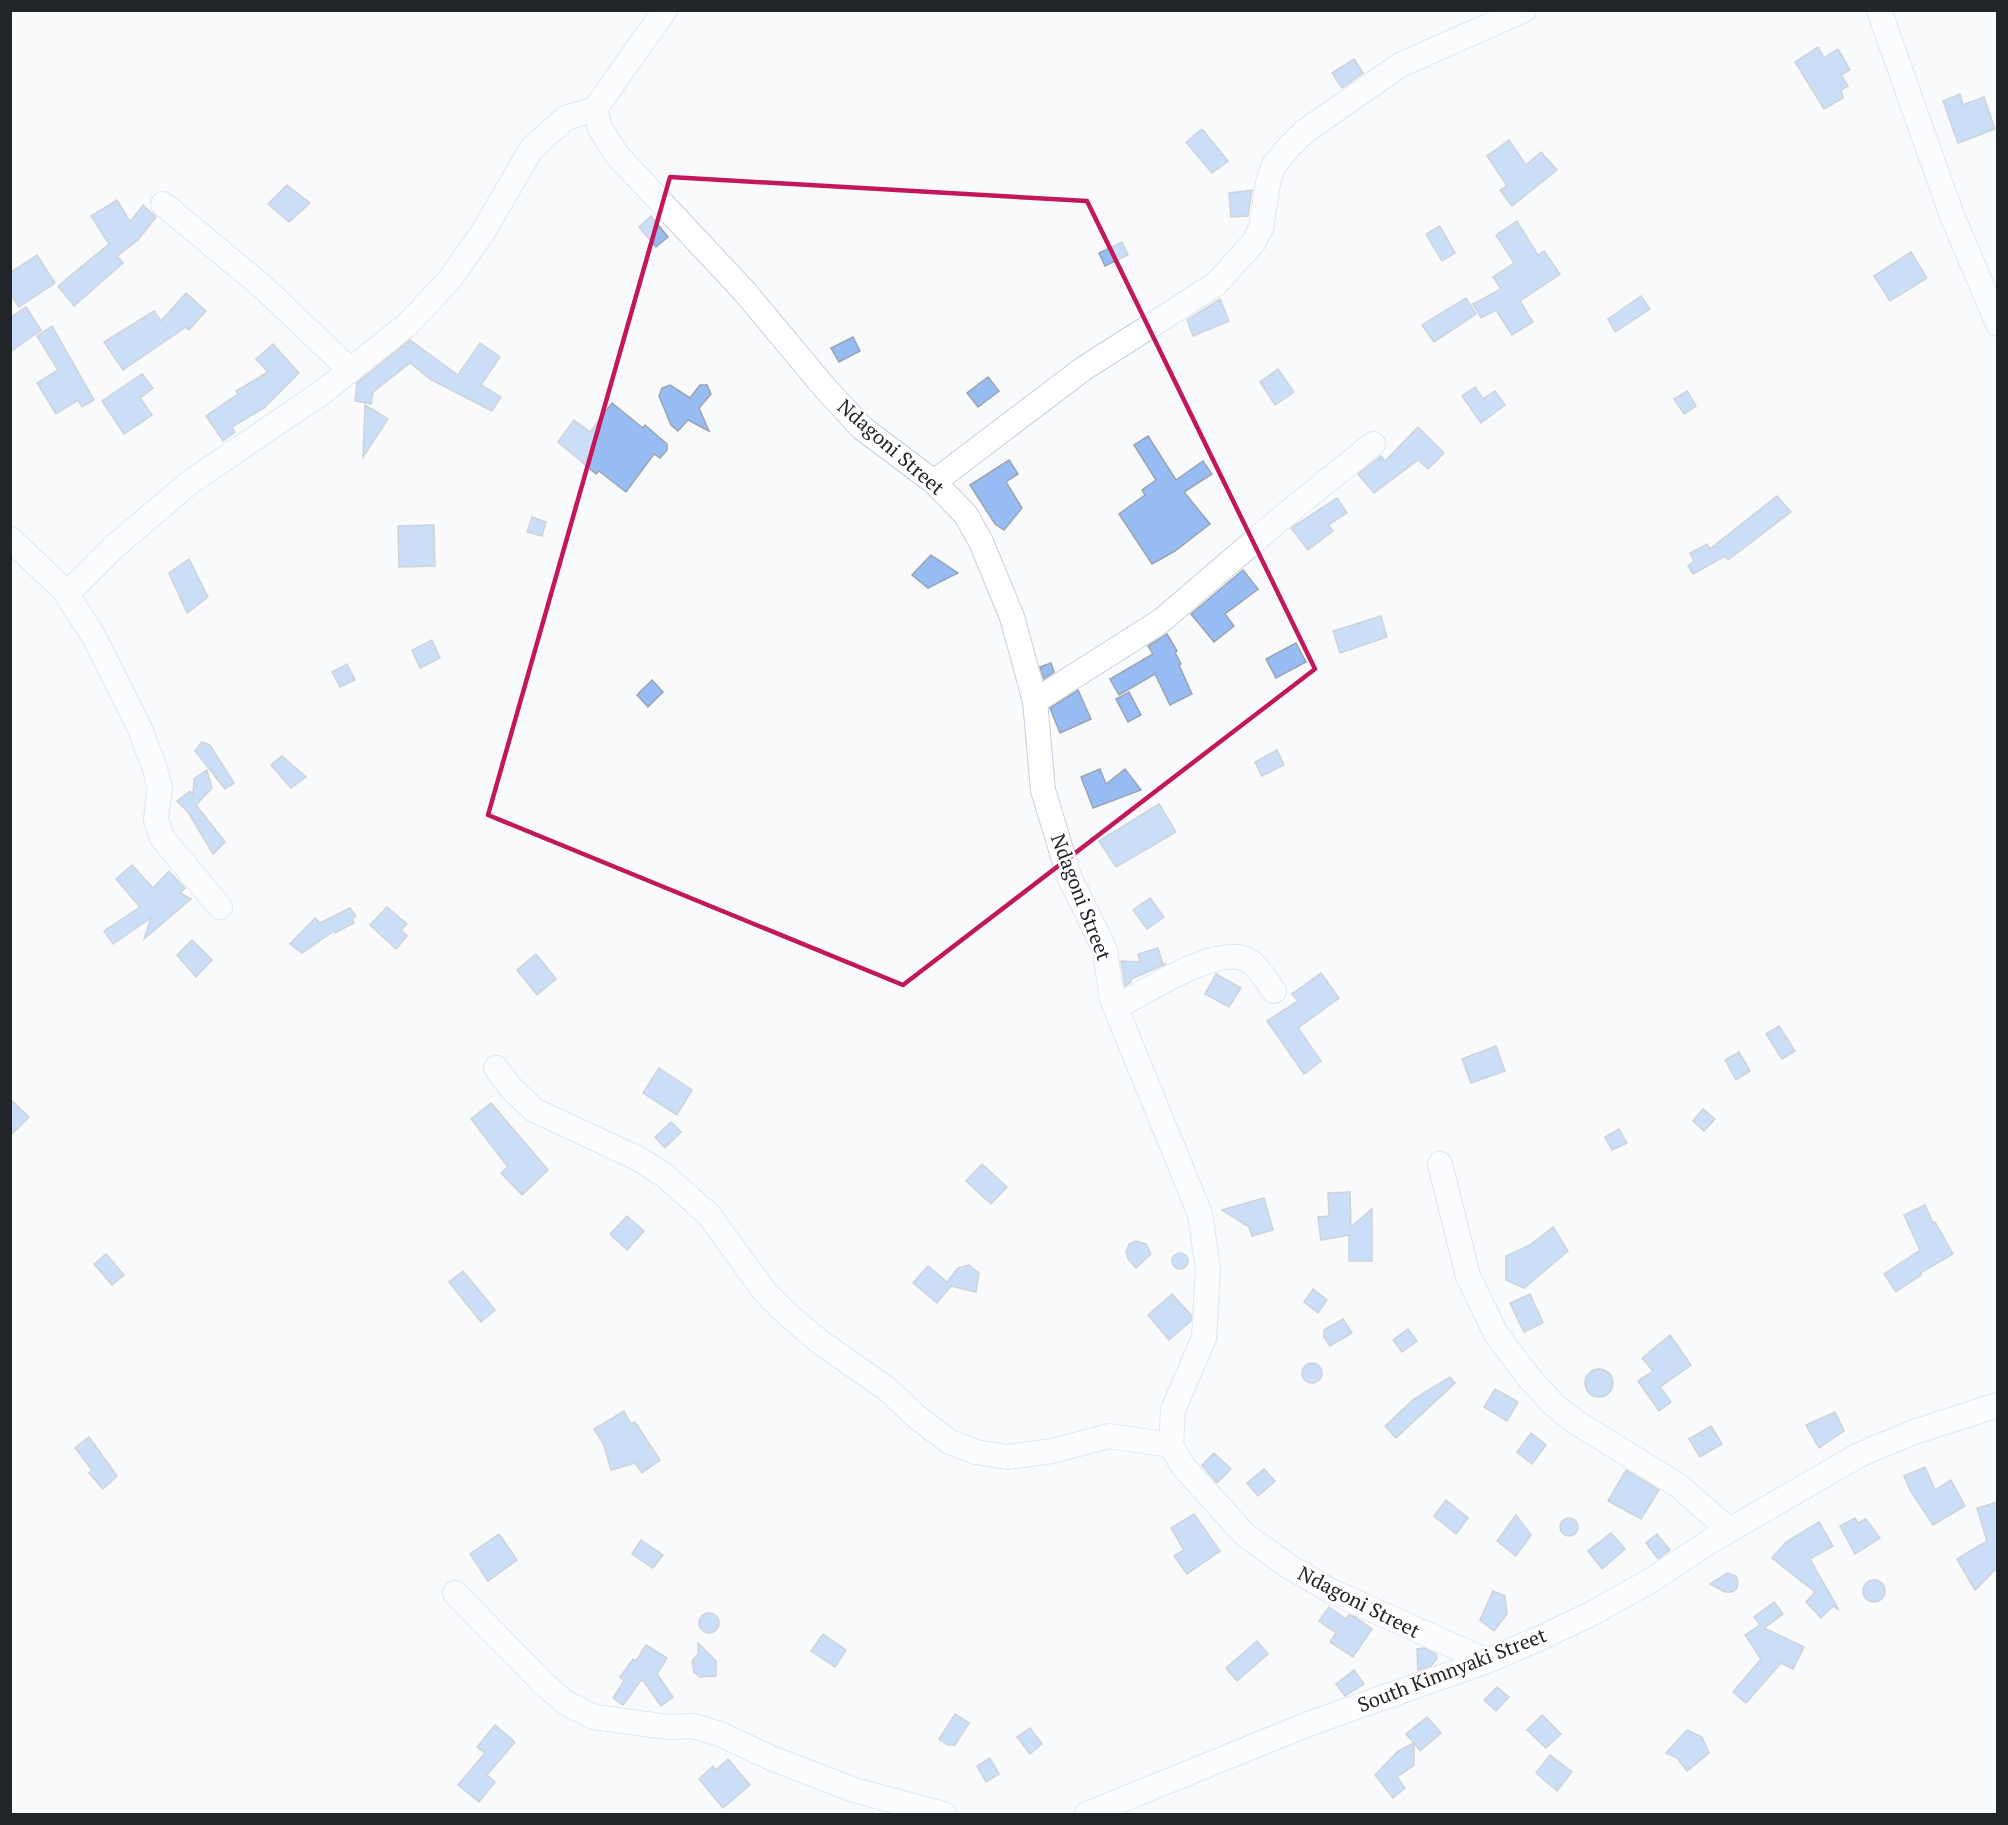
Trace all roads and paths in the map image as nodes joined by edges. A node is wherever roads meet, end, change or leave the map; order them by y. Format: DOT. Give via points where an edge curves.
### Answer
graph roads {
  1 [pos="665,10"];
  2 [pos="1524,10"];
  3 [pos="1879,10"];
  4 [pos="595,109"];
  5 [pos="163,204"];
  6 [pos="1998,324"];
  7 [pos="350,370"];
  8 [pos="1373,444"];
  9 [pos="934,482"];
  10 [pos="10,539"];
  11 [pos="64,590"];
  12 [pos="1035,701"];
  13 [pos="220,907"];
  14 [pos="1274,991"];
  15 [pos="1116,1007"];
  16 [pos="496,1068"];
  17 [pos="1440,1164"];
  18 [pos="1998,1405"];
  19 [pos="1171,1445"];
  20 [pos="1729,1530"];
  21 [pos="455,1593"];
  22 [pos="1487,1661"];
  23 [pos="944,1815"];
  24 [pos="1087,1815"];
  1 -- 4 [label="street"];
  2 -- 9 [label="street" via="1400,64 1304,132 1273,167 1262,228 1254,242 1216,284 1092,363"];
  3 -- 6 [label="street" via="1951,213"];
  4 -- 7 [label="street" via="566,118 532,148 483,232 450,279 408,323"];
  4 -- 9 [label="street, Ndagoni Street" via="600,128 617,155 745,292 825,388 862,428"];
  5 -- 7 [label="street" via="263,286"];
  7 -- 11 [label="street" via="189,483 73,588"];
  8 -- 12 [label="street" via="1161,621"];
  9 -- 12 [label="street, Ndagoni Street" via="966,515 981,542 1012,617"];
  10 -- 11 [label="street"];
  11 -- 13 [label="street" via="116,678 140,729 160,788 156,819 162,838"];
  12 -- 15 [label="street, Ndagoni Street" via="1043,790 1069,876 1105,950"];
  14 -- 15 [label="street" via="1256,966 1245,958 1232,956 1186,971"];
  15 -- 19 [label="street, Ndagoni Street" via="1200,1214 1208,1269 1204,1338 1173,1410"];
  16 -- 19 [label="street" via="534,1110 639,1159 664,1175 709,1215 765,1292 787,1314 951,1442 976,1452 1007,1457 1052,1451 1109,1436"];
  17 -- 20 [label="street" via="1468,1276 1496,1334 1527,1374 1552,1404 1574,1421 1679,1486"];
  18 -- 20 [label="street, South Kimnyaki Street" via="1858,1455"];
  19 -- 22 [label="street, Ndagoni Street" via="1182,1465 1244,1534 1288,1566 1331,1591"];
  20 -- 22 [label="street, South Kimnyaki Street" via="1589,1615"];
  21 -- 23 [label="street" via="543,1683 566,1703 594,1717 668,1727 693,1726 854,1790"];
  22 -- 24 [label="street, South Kimnyaki Street" via="1311,1723"];
}
